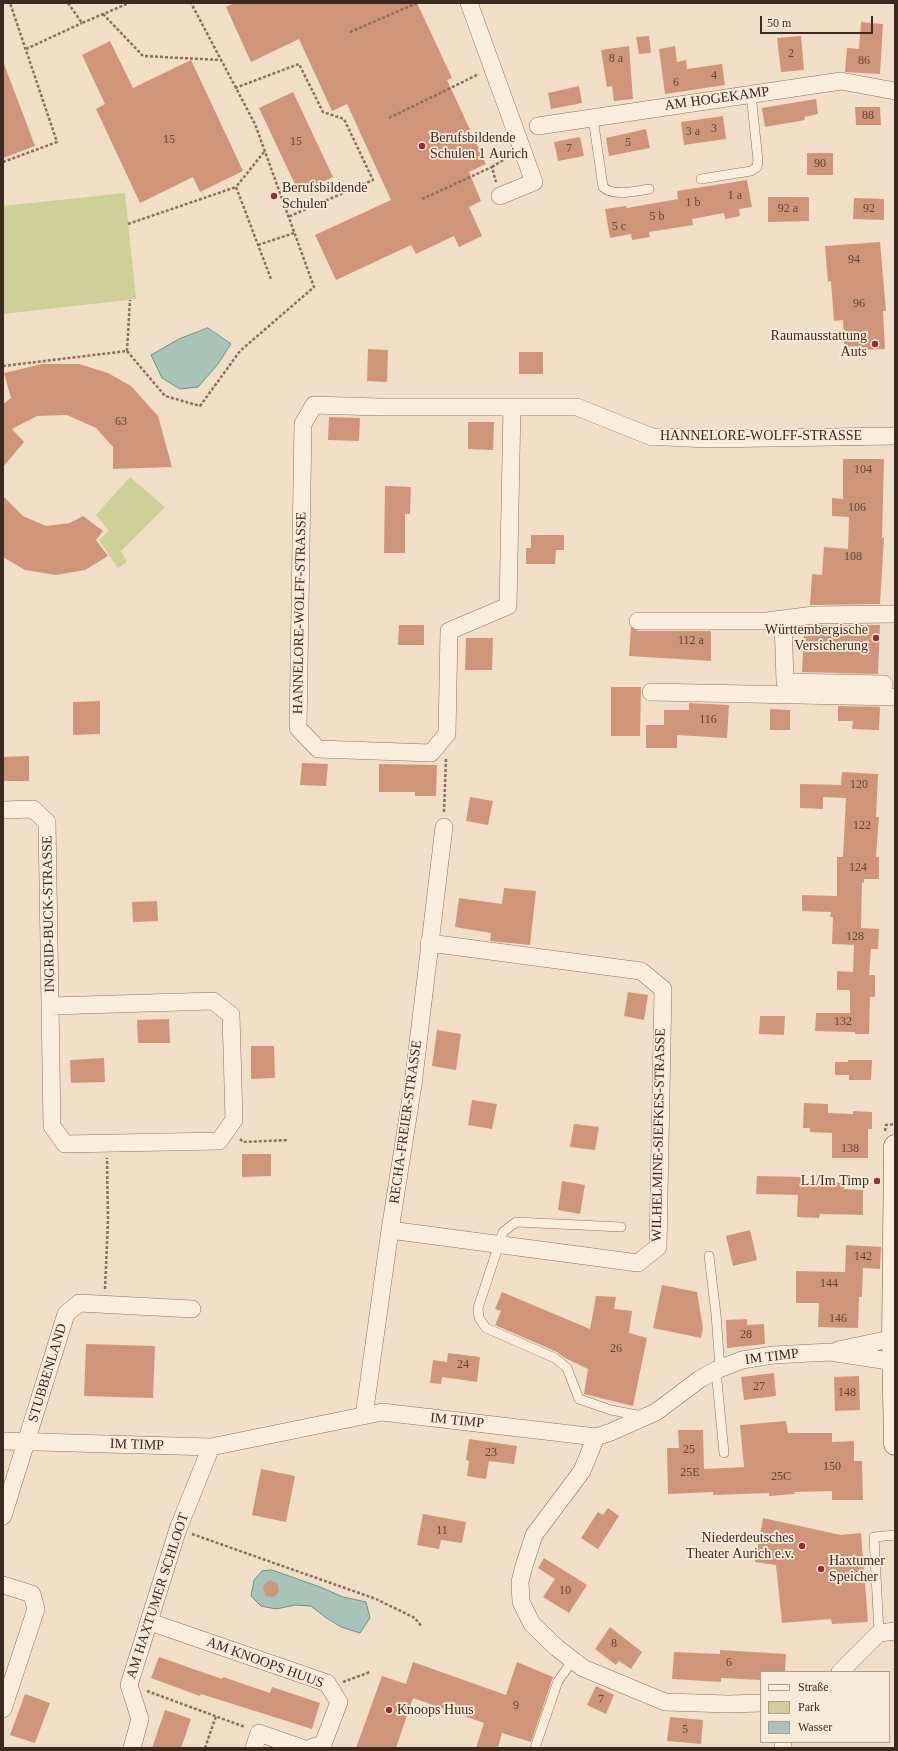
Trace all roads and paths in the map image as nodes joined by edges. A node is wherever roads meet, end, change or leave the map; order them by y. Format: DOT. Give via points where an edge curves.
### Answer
graph roads {
  1 [pos="10,3"];
  2 [pos="68,3"];
  3 [pos="129,3"];
  4 [pos="191,3"];
  5 [pos="417,3"];
  6 [pos="469,3"];
  7 [pos="103,14"];
  8 [pos="82,23"];
  9 [pos="350,32"];
  10 [pos="26,49"];
  11 [pos="221,60"];
  12 [pos="492,67"];
  13 [pos="236,88"];
  14 [pos="895,90"];
  15 [pos="751,94"];
  16 [pos="389,118"];
  17 [pos="593,118"];
  18 [pos="538,126"];
  19 [pos="264,152"];
  20 [pos="3,162"];
  21 [pos="701,179"];
  22 [pos="236,187"];
  23 [pos="649,189"];
  24 [pos="500,196"];
  25 [pos="422,199"];
  26 [pos="288,217"];
  27 [pos="128,224"];
  28 [pos="294,233"];
  29 [pos="258,245"];
  30 [pos="271,279"];
  31 [pos="130,300"];
  32 [pos="127,351"];
  33 [pos="3,366"];
  34 [pos="512,407"];
  35 [pos="895,436"];
  36 [pos="895,614"];
  37 [pos="783,620"];
  38 [pos="638,621"];
  39 [pos="884,684"];
  40 [pos="651,692"];
  41 [pos="895,697"];
  42 [pos="447,734"];
  43 [pos="3,810"];
  44 [pos="444,826"];
  45 [pos="429,943"];
  46 [pos="51,1006"];
  47 [pos="226,1130"];
  48 [pos="288,1140"];
  49 [pos="107,1144"];
  50 [pos="895,1146"];
  51 [pos="621,1227"];
  52 [pos="390,1230"];
  53 [pos="498,1244"];
  54 [pos="709,1256"];
  55 [pos="104,1305"];
  56 [pos="192,1309"];
  57 [pos="894,1338"];
  58 [pos="830,1352"];
  59 [pos="894,1362"];
  60 [pos="718,1369"];
  61 [pos="364,1416"];
  62 [pos="645,1417"];
  63 [pos="596,1437"];
  64 [pos="3,1441"];
  65 [pos="27,1442"];
  66 [pos="895,1444"];
  67 [pos="211,1447"];
  68 [pos="724,1453"];
  69 [pos="3,1516"];
  70 [pos="178,1529"];
  71 [pos="895,1535"];
  72 [pos="3,1585"];
  73 [pos="150,1622"];
  74 [pos="422,1627"];
  75 [pos="887,1632"];
  76 [pos="573,1660"];
  77 [pos="841,1671"];
  78 [pos="370,1672"];
  79 [pos="129,1685"];
  80 [pos="329,1687"];
  81 [pos="760,1703"];
  82 [pos="3,1709"];
  83 [pos="216,1716"];
  84 [pos="256,1740"];
  85 [pos="132,1748"];
  86 [pos="205,1748"];
  87 [pos="302,1748"];
  88 [pos="310,1748"];
  89 [pos="535,1748"];
  1 -- 10 [label="path"];
  2 -- 8 [label="path"];
  3 -- 7 [label="path"];
  4 -- 11 [label="path"];
  5 -- 9 [label="path"];
  6 -- 12 [label="street"];
  7 -- 8 [label="path"];
  7 -- 11 [label="path" via="143,56"];
  8 -- 10 [label="path"];
  10 -- 20 [label="path" via="57,142"];
  11 -- 13 [label="path"];
  12 -- 16 [label="path"];
  12 -- 24 [label="street" via="534,182"];
  13 -- 19 [label="path" via="255,124"];
  13 -- 26 [label="path" via="299,64 323,112 344,119 373,180"];
  14 -- 15 [label="street, AM HOGEKAMP" via="841,81"];
  15 -- 17 [label="street, AM HOGEKAMP"];
  15 -- 21 [label="lane" via="757,167"];
  17 -- 18 [label="street, AM HOGEKAMP"];
  17 -- 23 [label="lane" via="603,187 616,193"];
  19 -- 22 [label="path"];
  19 -- 26 [label="path"];
  22 -- 27 [label="path"];
  22 -- 29 [label="path"];
  24 -- 25 [label="path" via="492,167"];
  26 -- 28 [label="path"];
  28 -- 29 [label="path"];
  28 -- 32 [label="path" via="314,287 240,351 200,406 165,396"];
  29 -- 30 [label="path"];
  31 -- 32 [label="path"];
  32 -- 33 [label="path"];
  34 -- 35 [label="street, HANNELORE-WOLFF-STRASSE" via="577,407 652,437"];
  34 -- 42 [label="street" via="508,606 449,631"];
  34 -- 42 [label="street, HANNELORE-WOLFF-STRASSE" via="395,408 314,405 303,424 298,728 318,749 431,753"];
  36 -- 37 [label="street" via="814,615"];
  37 -- 38 [label="street"];
  37 -- 39 [label="street" via="785,682"];
  40 -- 41 [label="street"];
  42 -- 44 [label="path"];
  43 -- 46 [label="street, INGRID-BUCK-STRASSE" via="33,809 47,822"];
  44 -- 45 [label="street, RECHA-FREIER-STRASSE"];
  45 -- 52 [label="street, RECHA-FREIER-STRASSE" via="412,1085"];
  45 -- 53 [label="street, WILHELMINE-SIEFKES-STRASSE" via="641,971 663,990 658,1247 638,1263"];
  46 -- 47 [label="street, INGRID-BUCK-STRASSE" via="213,1001 231,1015 234,1120"];
  46 -- 49 [label="street, INGRID-BUCK-STRASSE" via="52,1126 65,1144"];
  47 -- 48 [label="path" via="243,1142"];
  47 -- 49 [label="street, INGRID-BUCK-STRASSE" via="219,1141"];
  49 -- 55 [label="path" via="108,1220"];
  50 -- 57 [label="main road"];
  51 -- 53 [label="lane" via="516,1222 503,1232"];
  52 -- 53 [label="street, WILHELMINE-SIEFKES-STRASSE"];
  52 -- 61 [label="street, RECHA-FREIER-STRASSE"];
  53 -- 62 [label="lane" via="478,1308 479,1318 486,1328 555,1358 566,1368 579,1399 611,1410"];
  54 -- 60 [label="lane" via="716,1314"];
  55 -- 56 [label="street, STUBBENLAND"];
  55 -- 65 [label="street, STUBBENLAND" via="80,1304 66,1314"];
  57 -- 58 [label="street"];
  57 -- 59 [label="main road"];
  58 -- 59 [label="street, IM TIMP"];
  58 -- 60 [label="street, IM TIMP" via="773,1354 742,1360"];
  59 -- 66 [label="main road"];
  60 -- 62 [label="street, IM TIMP"];
  60 -- 68 [label="lane"];
  61 -- 63 [label="street, IM TIMP" via="382,1412"];
  61 -- 67 [label="street, IM TIMP"];
  62 -- 63 [label="street, IM TIMP"];
  63 -- 76 [label="street" via="582,1471 534,1535 520,1582 521,1602 532,1624"];
  64 -- 65 [label="street, IM TIMP"];
  65 -- 67 [label="street, IM TIMP"];
  65 -- 69 [label="street, STUBBENLAND"];
  67 -- 70 [label="street, AM HAXTUMER SCHLOOT"];
  70 -- 73 [label="street, AM HAXTUMER SCHLOOT"];
  70 -- 74 [label="path" via="376,1599 415,1618"];
  71 -- 75 [label="lane" via="874,1537"];
  72 -- 82 [label="street" via="32,1594 36,1609"];
  73 -- 79 [label="street, AM HAXTUMER SCHLOOT"];
  73 -- 80 [label="street, AM KNOOPS HUUS" via="327,1683"];
  75 -- 77 [label="street"];
  76 -- 81 [label="street" via="584,1668 665,1702"];
  76 -- 89 [label="lane" via="558,1680"];
  78 -- 80 [label="path"];
  79 -- 83 [label="path"];
  79 -- 85 [label="street, AM HAXTUMER SCHLOOT" via="140,1719"];
  80 -- 88 [label="street, AM KNOOPS HUUS" via="339,1702 323,1744"];
  83 -- 84 [label="path"];
  83 -- 86 [label="path"];
  84 -- 87 [label="street"];
}
